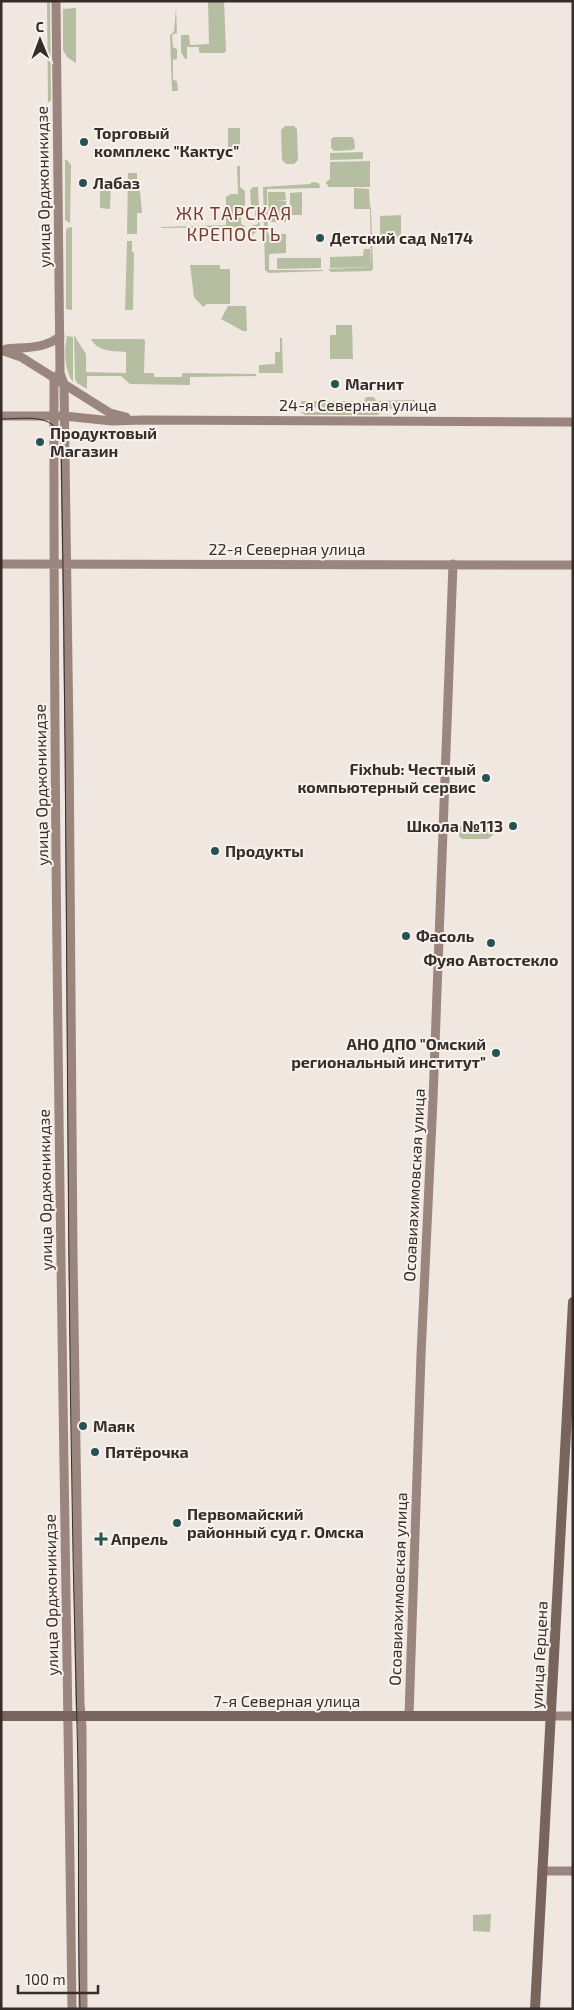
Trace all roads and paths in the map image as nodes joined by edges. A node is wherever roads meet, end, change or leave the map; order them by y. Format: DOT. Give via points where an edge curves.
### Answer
graph roads {
  1 [pos="56,1"];
  2 [pos="60,336"];
  3 [pos="3,350"];
  4 [pos="57,376"];
  5 [pos="64,384"];
  6 [pos="1,416"];
  7 [pos="54,416"];
  8 [pos="64,416"];
  9 [pos="94,420"];
  10 [pos="143,420"];
  11 [pos="573,422"];
  12 [pos="65,433"];
  13 [pos="1,564"];
  14 [pos="54,564"];
  15 [pos="67,564"];
  16 [pos="453,564"];
  17 [pos="573,565"];
  18 [pos="573,1302"];
  19 [pos="1,1716"];
  20 [pos="409,1716"];
  21 [pos="550,1716"];
  22 [pos="573,1716"];
  23 [pos="68,1717"];
  24 [pos="81,1717"];
  25 [pos="542,1871"];
  26 [pos="573,1871"];
  27 [pos="72,2009"];
  28 [pos="83,2009"];
  29 [pos="535,2009"];
  1 -- 2 [label="main road, улица Орджоникидзе"];
  2 -- 3 [label="main road" via="45,345"];
  2 -- 4 [label="main road, улица Орджоникидзе"];
  3 -- 4 [label="main road"];
  4 -- 5 [label="main road, улица Орджоникидзе"];
  4 -- 7 [label="main road, улица Орджоникидзе"];
  5 -- 8 [label="main road, улица Орджоникидзе"];
  5 -- 10 [label="main road, 24-я Северная улица" via="115,415"];
  6 -- 7 [label="main road, 24-я Северная улица"];
  7 -- 8 [label="main road, 24-я Северная улица"];
  7 -- 14 [label="main road, улица Орджоникидзе"];
  8 -- 9 [label="main road, 24-я Северная улица"];
  8 -- 12 [label="main road, улица Орджоникидзе"];
  9 -- 10 [label="main road, 24-я Северная улица"];
  9 -- 12 [label="main road" via="74,424"];
  10 -- 11 [label="main road, 24-я Северная улица"];
  12 -- 15 [label="main road, улица Орджоникидзе"];
  13 -- 14 [label="main road, 22-я Северная улица"];
  14 -- 15 [label="main road, 22-я Северная улица"];
  14 -- 23 [label="main road, улица Орджоникидзе" via="57,1020"];
  15 -- 16 [label="main road, 22-я Северная улица"];
  15 -- 24 [label="main road, улица Орджоникидзе"];
  16 -- 17 [label="main road, 22-я Северная улица"];
  16 -- 20 [label="main road, Осоавиахимовская улица"];
  18 -- 21 [label="main road, улица Герцена"];
  19 -- 23 [label="main road, 7-я Северная улица"];
  20 -- 21 [label="main road, 7-я Северная улица"];
  20 -- 24 [label="main road, 7-я Северная улица"];
  21 -- 22 [label="main road, 7-я Северная улица"];
  21 -- 25 [label="main road, улица Герцена"];
  23 -- 24 [label="main road, 7-я Северная улица"];
  23 -- 27 [label="main road, улица Орджоникидзе"];
  24 -- 28 [label="main road, улица Орджоникидзе"];
  25 -- 26 [label="main road"];
  25 -- 29 [label="main road, улица Герцена"];
}
